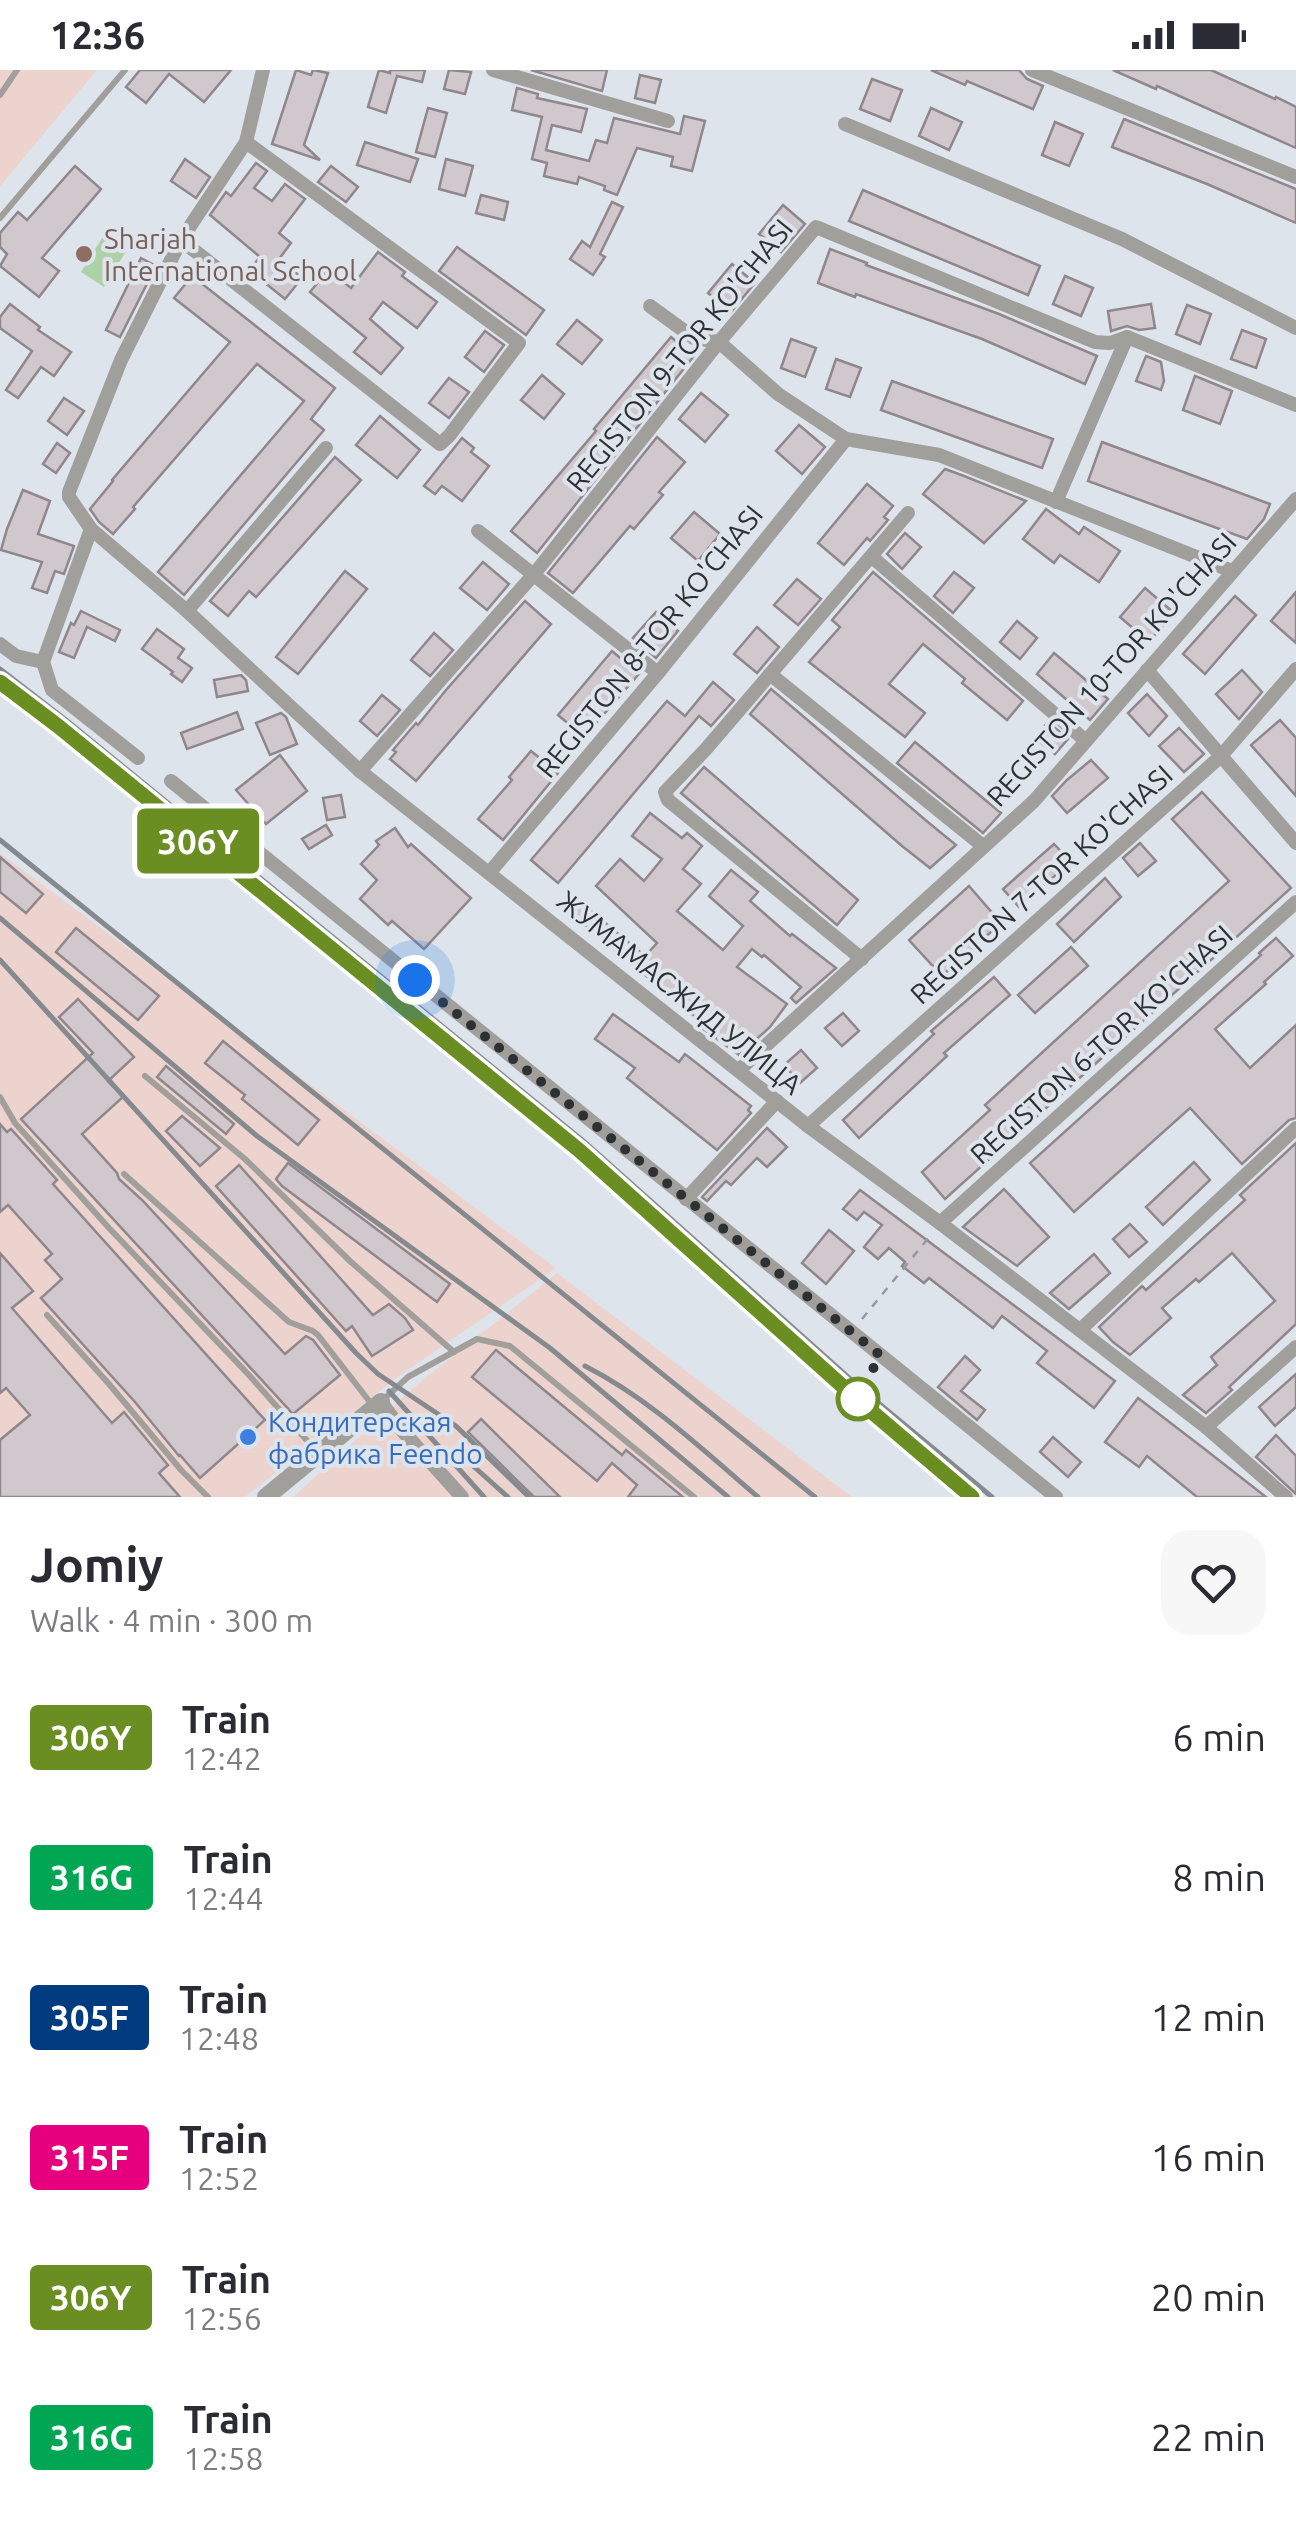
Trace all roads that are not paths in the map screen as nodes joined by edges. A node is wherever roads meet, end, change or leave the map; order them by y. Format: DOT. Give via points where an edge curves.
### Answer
graph roads {
  1 [pos="17,70"];
  2 [pos="126,70"];
  3 [pos="263,70"];
  4 [pos="493,70"];
  5 [pos="1032,70"];
  6 [pos="0,95"];
  7 [pos="668,121"];
  8 [pos="845,124"];
  9 [pos="246,142"];
  10 [pos="1296,177"];
  11 [pos="0,218"];
  12 [pos="180,240"];
  13 [pos="650,306"];
  14 [pos="1296,328"];
  15 [pos="1126,337"];
  16 [pos="720,342"];
  17 [pos="1296,406"];
  18 [pos="846,439"];
  19 [pos="326,448"];
  20 [pos="1296,499"];
  21 [pos="1056,502"];
  22 [pos="908,514"];
  23 [pos="92,530"];
  24 [pos="478,531"];
  25 [pos="872,557"];
  26 [pos="1232,571"];
  27 [pos="534,573"];
  28 [pos="186,611"];
  29 [pos="0,644"];
  30 [pos="44,662"];
  31 [pos="1296,668"];
  32 [pos="1147,670"];
  33 [pos="658,673"];
  34 [pos="770,674"];
  35 [pos="1086,741"];
  36 [pos="1221,756"];
  37 [pos="138,758"];
  38 [pos="360,771"];
  39 [pos="171,781"];
  40 [pos="1296,843"];
  41 [pos="982,846"];
  42 [pos="490,872"];
  43 [pos="1296,902"];
  44 [pos="862,959"];
  45 [pos="739,1070"];
  46 [pos="145,1076"];
  47 [pos="0,1097"];
  48 [pos="777,1100"];
  49 [pos="808,1126"];
  50 [pos="1296,1128"];
  51 [pos="124,1174"];
  52 [pos="686,1198"];
  53 [pos="940,1223"];
  54 [pos="47,1315"];
  55 [pos="1080,1330"];
  56 [pos="1296,1347"];
  57 [pos="454,1352"];
  58 [pos="377,1404"];
  59 [pos="1206,1427"];
  60 [pos="318,1453"];
  61 [pos="208,1497"];
  62 [pos="266,1497"];
  63 [pos="462,1497"];
  64 [pos="694,1497"];
  65 [pos="1056,1497"];
  66 [pos="1286,1497"];
  1 -- 6 [label="lane"];
  2 -- 11 [label="lane"];
  3 -- 9 [label="street"];
  4 -- 7 [label="street"];
  5 -- 10 [label="street"];
  8 -- 14 [label="street" via="1122,238"];
  9 -- 12 [label="street"];
  9 -- 12 [label="street" via="520,343 440,444"];
  12 -- 23 [label="street, ЖУМАМАСЖИД УЛИЦА" via="120,360 68,496"];
  13 -- 16 [label="street" via="694,338"];
  15 -- 16 [label="street, REGISTON 9-TOR KO'CHASI" via="1095,342 816,227"];
  15 -- 17 [label="street, REGISTON 9-TOR KO'CHASI"];
  15 -- 21 [label="street"];
  16 -- 18 [label="street" via="778,394"];
  16 -- 27 [label="street, REGISTON 9-TOR KO'CHASI"];
  18 -- 21 [label="street" via="938,455"];
  18 -- 33 [label="street, REGISTON 8-TOR KO'CHASI"];
  19 -- 28 [label="street"];
  20 -- 26 [label="street, REGISTON 10-TOR KO'CHASI"];
  21 -- 26 [label="street"];
  22 -- 25 [label="street"];
  23 -- 28 [label="street, ЖУМАМАСЖИД УЛИЦА"];
  23 -- 30 [label="street"];
  24 -- 27 [label="street"];
  25 -- 34 [label="street"];
  25 -- 35 [label="street"];
  26 -- 32 [label="street, REGISTON 10-TOR KO'CHASI"];
  27 -- 33 [label="street"];
  27 -- 38 [label="street, REGISTON 9-TOR KO'CHASI"];
  28 -- 38 [label="street, ЖУМАМАСЖИД УЛИЦА"];
  29 -- 30 [label="street" via="16,656"];
  30 -- 37 [label="street" via="52,690"];
  31 -- 36 [label="street, REGISTON 7-TOR KO'CHASI"];
  32 -- 35 [label="street, REGISTON 10-TOR KO'CHASI"];
  32 -- 36 [label="street"];
  33 -- 42 [label="street, REGISTON 8-TOR KO'CHASI"];
  34 -- 41 [label="street"];
  34 -- 44 [label="street" via="665,796"];
  35 -- 41 [label="street, REGISTON 10-TOR KO'CHASI" via="1034,801"];
  36 -- 40 [label="street"];
  36 -- 49 [label="street, REGISTON 7-TOR KO'CHASI"];
  38 -- 42 [label="street, ЖУМАМАСЖИД УЛИЦА"];
  39 -- 52 [label="street"];
  41 -- 44 [label="street, REGISTON 10-TOR KO'CHASI"];
  42 -- 45 [label="street, ЖУМАМАСЖИД УЛИЦА"];
  43 -- 53 [label="street, REGISTON 6-TOR KO'CHASI"];
  44 -- 45 [label="street, REGISTON 10-TOR KO'CHASI"];
  45 -- 48 [label="street, ЖУМАМАСЖИД УЛИЦА"];
  46 -- 57 [label="lane"];
  47 -- 60 [label="lane" via="15,1123"];
  48 -- 49 [label="street, ЖУМАМАСЖИД УЛИЦА"];
  48 -- 52 [label="street"];
  49 -- 53 [label="street, ЖУМАМАСЖИД УЛИЦА"];
  50 -- 55 [label="street"];
  51 -- 58 [label="lane" via="289,1322 318,1335"];
  52 -- 65 [label="street"];
  53 -- 55 [label="street, ЖУМАМАСЖИД УЛИЦА"];
  54 -- 61 [label="lane"];
  55 -- 59 [label="street, ЖУМАМАСЖИД УЛИЦА"];
  56 -- 59 [label="street"];
  57 -- 58 [label="lane" via="408,1377"];
  57 -- 64 [label="lane" via="478,1339 510,1346"];
  58 -- 60 [label="street"];
  58 -- 63 [label="street"];
  59 -- 66 [label="street, ЖУМАМАСЖИД УЛИЦА"];
  60 -- 62 [label="street"];
}
